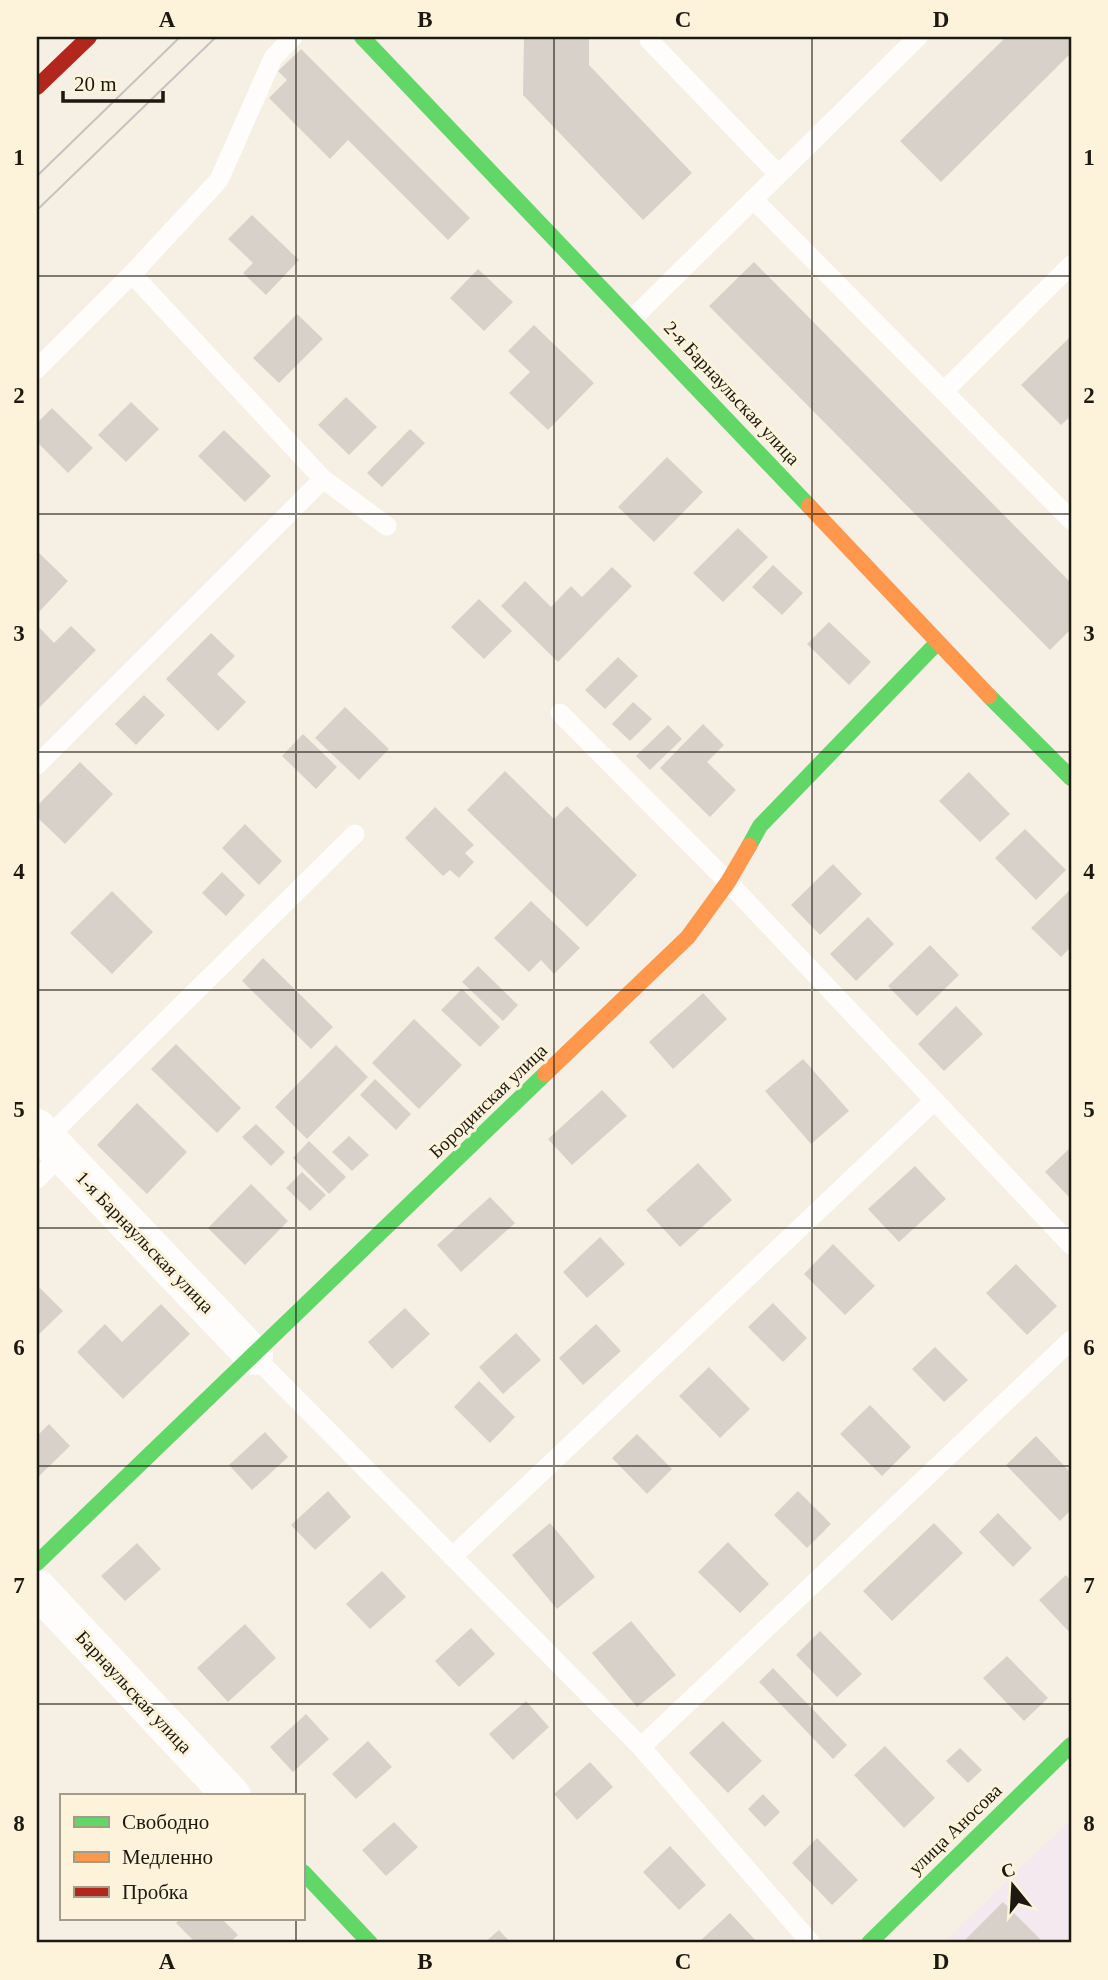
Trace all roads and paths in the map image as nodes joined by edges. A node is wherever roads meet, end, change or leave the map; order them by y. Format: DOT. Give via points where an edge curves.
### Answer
graph roads {
  1 [pos="89,37"];
  2 [pos="293,37"];
  3 [pos="362,37"];
  4 [pos="653,37"];
  5 [pos="918,37"];
  6 [pos="37,86"];
  7 [pos="778,174"];
  8 [pos="753,199"];
  9 [pos="1071,265"];
  10 [pos="132,274"];
  11 [pos="633,318"];
  12 [pos="37,369"];
  13 [pos="944,391"];
  14 [pos="323,479"];
  15 [pos="1071,520"];
  16 [pos="387,526"];
  17 [pos="937,643"];
  18 [pos="560,713"];
  19 [pos="37,765"];
  20 [pos="1071,778"];
  21 [pos="355,834"];
  22 [pos="728,882"];
  23 [pos="934,1101"];
  24 [pos="46,1149"];
  25 [pos="1071,1245"];
  26 [pos="1071,1340"];
  27 [pos="254,1356"];
  28 [pos="452,1558"];
  29 [pos="37,1563"];
  30 [pos="37,1588"];
  31 [pos="1071,1745"];
  32 [pos="641,1747"];
  33 [pos="230,1794"];
  34 [pos="304,1873"];
  35 [pos="370,1943"];
  36 [pos="811,1943"];
  37 [pos="869,1943"];
  1 -- 6 [label="street"];
  2 -- 10 [label="lane" via="273,58 219,180"];
  3 -- 11 [label="street, 2-я Барнаульская улица"];
  4 -- 7 [label="lane" via="649,40"];
  5 -- 7 [label="lane"];
  7 -- 8 [label="lane"];
  8 -- 11 [label="lane"];
  8 -- 13 [label="lane"];
  9 -- 13 [label="lane"];
  10 -- 12 [label="lane"];
  10 -- 14 [label="lane"];
  11 -- 17 [label="street, 2-я Барнаульская улица"];
  13 -- 15 [label="lane"];
  14 -- 16 [label="lane"];
  14 -- 19 [label="lane"];
  17 -- 20 [label="street, 2-я Барнаульская улица"];
  17 -- 22 [label="street, Бородинская улица" via="760,826"];
  18 -- 22 [label="lane"];
  21 -- 24 [label="lane"];
  22 -- 23 [label="lane"];
  22 -- 27 [label="street, Бородинская улица" via="688,937"];
  23 -- 25 [label="lane"];
  23 -- 28 [label="lane"];
  24 -- 27 [label="street, 1-я Барнаульская улица"];
  26 -- 32 [label="lane"];
  27 -- 28 [label="lane"];
  27 -- 29 [label="street, Бородинская улица"];
  28 -- 32 [label="lane"];
  30 -- 33 [label="street, Барнаульская улица"];
  31 -- 37 [label="street, улица Аносова"];
  32 -- 36 [label="lane"];
  34 -- 35 [label="street"];
}
